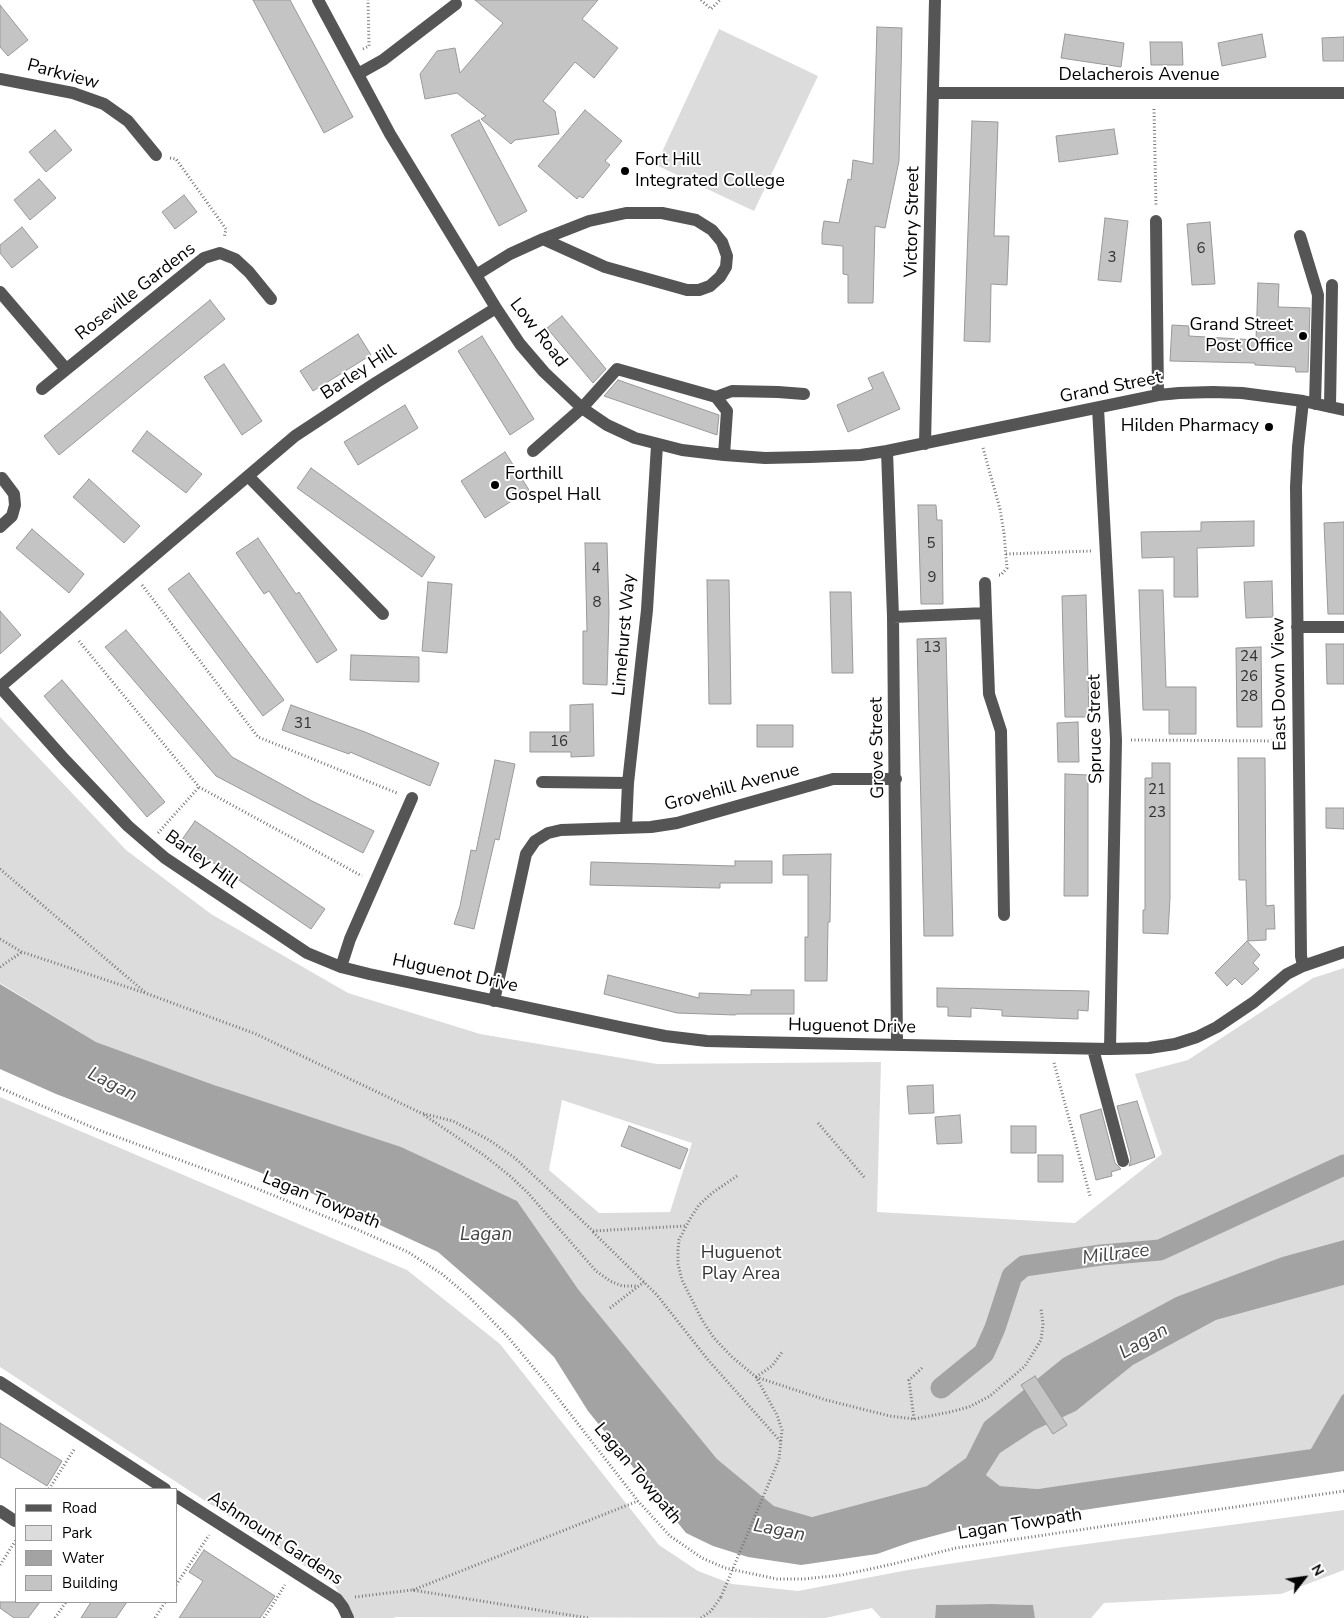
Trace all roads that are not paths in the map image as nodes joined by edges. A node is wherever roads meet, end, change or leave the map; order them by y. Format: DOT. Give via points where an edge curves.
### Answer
graph roads {
  1 [pos="318,0"];
  2 [pos="935,0"];
  3 [pos="456,4"];
  4 [pos="358,74"];
  5 [pos="0,79"];
  6 [pos="933,93"];
  7 [pos="1344,93"];
  8 [pos="156,155"];
  9 [pos="1156,221"];
  10 [pos="1300,236"];
  11 [pos="543,239"];
  12 [pos="476,275"];
  13 [pos="1332,285"];
  14 [pos="0,292"];
  15 [pos="272,299"];
  16 [pos="496,308"];
  17 [pos="1338,308"];
  18 [pos="66,369"];
  19 [pos="42,389"];
  20 [pos="804,394"];
  21 [pos="1158,396"];
  22 [pos="716,397"];
  23 [pos="1309,402"];
  24 [pos="1330,406"];
  25 [pos="582,408"];
  26 [pos="1098,408"];
  27 [pos="1344,410"];
  28 [pos="924,444"];
  29 [pos="657,445"];
  30 [pos="533,451"];
  31 [pos="887,451"];
  32 [pos="724,455"];
  33 [pos="248,476"];
  34 [pos="2,478"];
  35 [pos="0,527"];
  36 [pos="985,584"];
  37 [pos="986,613"];
  38 [pos="383,614"];
  39 [pos="893,617"];
  40 [pos="1297,627"];
  41 [pos="1344,627"];
  42 [pos="0,687"];
  43 [pos="896,779"];
  44 [pos="542,782"];
  45 [pos="628,782"];
  46 [pos="412,798"];
  47 [pos="626,828"];
  48 [pos="1004,915"];
  49 [pos="1344,952"];
  50 [pos="1303,966"];
  51 [pos="342,967"];
  52 [pos="494,1001"];
  53 [pos="897,1045"];
  54 [pos="1093,1049"];
  55 [pos="1110,1049"];
  56 [pos="1124,1162"];
  57 [pos="0,1382"];
  58 [pos="163,1488"];
  59 [pos="178,1497"];
  60 [pos="0,1511"];
  61 [pos="15,1521"];
  62 [pos="348,1618"];
  1 -- 4 [label="street, Low Road"];
  2 -- 6 [label="street, Victory Street"];
  3 -- 4 [label="street" via="383,60"];
  4 -- 12 [label="street, Low Road" via="390,134"];
  5 -- 8 [label="street, Parkview" via="73,93 104,104 128,121"];
  6 -- 7 [label="street, Delacherois Avenue"];
  6 -- 28 [label="street, Victory Street"];
  9 -- 21 [label="street"];
  10 -- 23 [label="street, East Down View" via="1318,295"];
  11 -- 11 [label="street" via="626,213 662,213 696,220 712,230 722,242 727,256 726,268 710,286 687,290 605,267"];
  11 -- 12 [label="street"];
  12 -- 16 [label="street, Low Road"];
  13 -- 17 [label="street"];
  14 -- 18 [label="street"];
  15 -- 18 [label="street, Roseville Gardens" via="236,259 220,253 204,258"];
  16 -- 25 [label="street, Low Road" via="544,372"];
  16 -- 33 [label="street, Barley Hill" via="295,436"];
  17 -- 24 [label="street"];
  18 -- 19 [label="street, Roseville Gardens"];
  20 -- 22 [label="street" via="732,391"];
  21 -- 23 [label="street, Grand Street" via="1242,393"];
  21 -- 26 [label="street, Grand Street"];
  22 -- 25 [label="street" via="618,369"];
  22 -- 32 [label="street" via="727,411"];
  23 -- 24 [label="street, Grand Street"];
  23 -- 40 [label="street, East Down View" via="1298,447"];
  24 -- 27 [label="street, Grand Street"];
  25 -- 29 [label="street, Low Road" via="607,425"];
  25 -- 30 [label="street"];
  26 -- 28 [label="street, Grand Street"];
  26 -- 55 [label="street, Spruce Street" via="1116,740"];
  28 -- 31 [label="street, Grand Street"];
  29 -- 32 [label="street, Low Road"];
  29 -- 45 [label="street, Limehurst Way" via="647,610"];
  31 -- 32 [label="street, Low Road" via="796,458"];
  31 -- 39 [label="street, Grove Street"];
  33 -- 38 [label="street"];
  33 -- 42 [label="street, Barley Hill"];
  34 -- 35 [label="street" via="14,494 15,505 12,516"];
  36 -- 37 [label="street"];
  37 -- 39 [label="street"];
  37 -- 48 [label="street" via="989,694 1001,731"];
  39 -- 43 [label="street, Grove Street"];
  40 -- 41 [label="street"];
  40 -- 50 [label="street, East Down View"];
  42 -- 51 [label="street, Barley Hill" via="72,767 149,844 307,953"];
  43 -- 47 [label="street, Grovehill Avenue" via="833,779 678,823"];
  43 -- 53 [label="street, Grove Street"];
  44 -- 45 [label="street"];
  45 -- 47 [label="street, Limehurst Way"];
  46 -- 51 [label="street" via="350,939"];
  47 -- 52 [label="street, Grovehill Avenue" via="561,830 548,833 535,842 526,854"];
  49 -- 50 [label="street, Huguenot Drive"];
  50 -- 55 [label="street, Huguenot Drive" via="1287,974 1238,1014 1197,1037 1175,1044"];
  51 -- 52 [label="street, Huguenot Drive"];
  52 -- 53 [label="street, Huguenot Drive" via="649,1033 707,1040"];
  53 -- 54 [label="street, Huguenot Drive"];
  54 -- 55 [label="street, Huguenot Drive"];
  54 -- 56 [label="street"];
  57 -- 58 [label="street"];
  59 -- 62 [label="street, Ashmount Gardens" via="336,1600"];
  60 -- 61 [label="street"];
}
